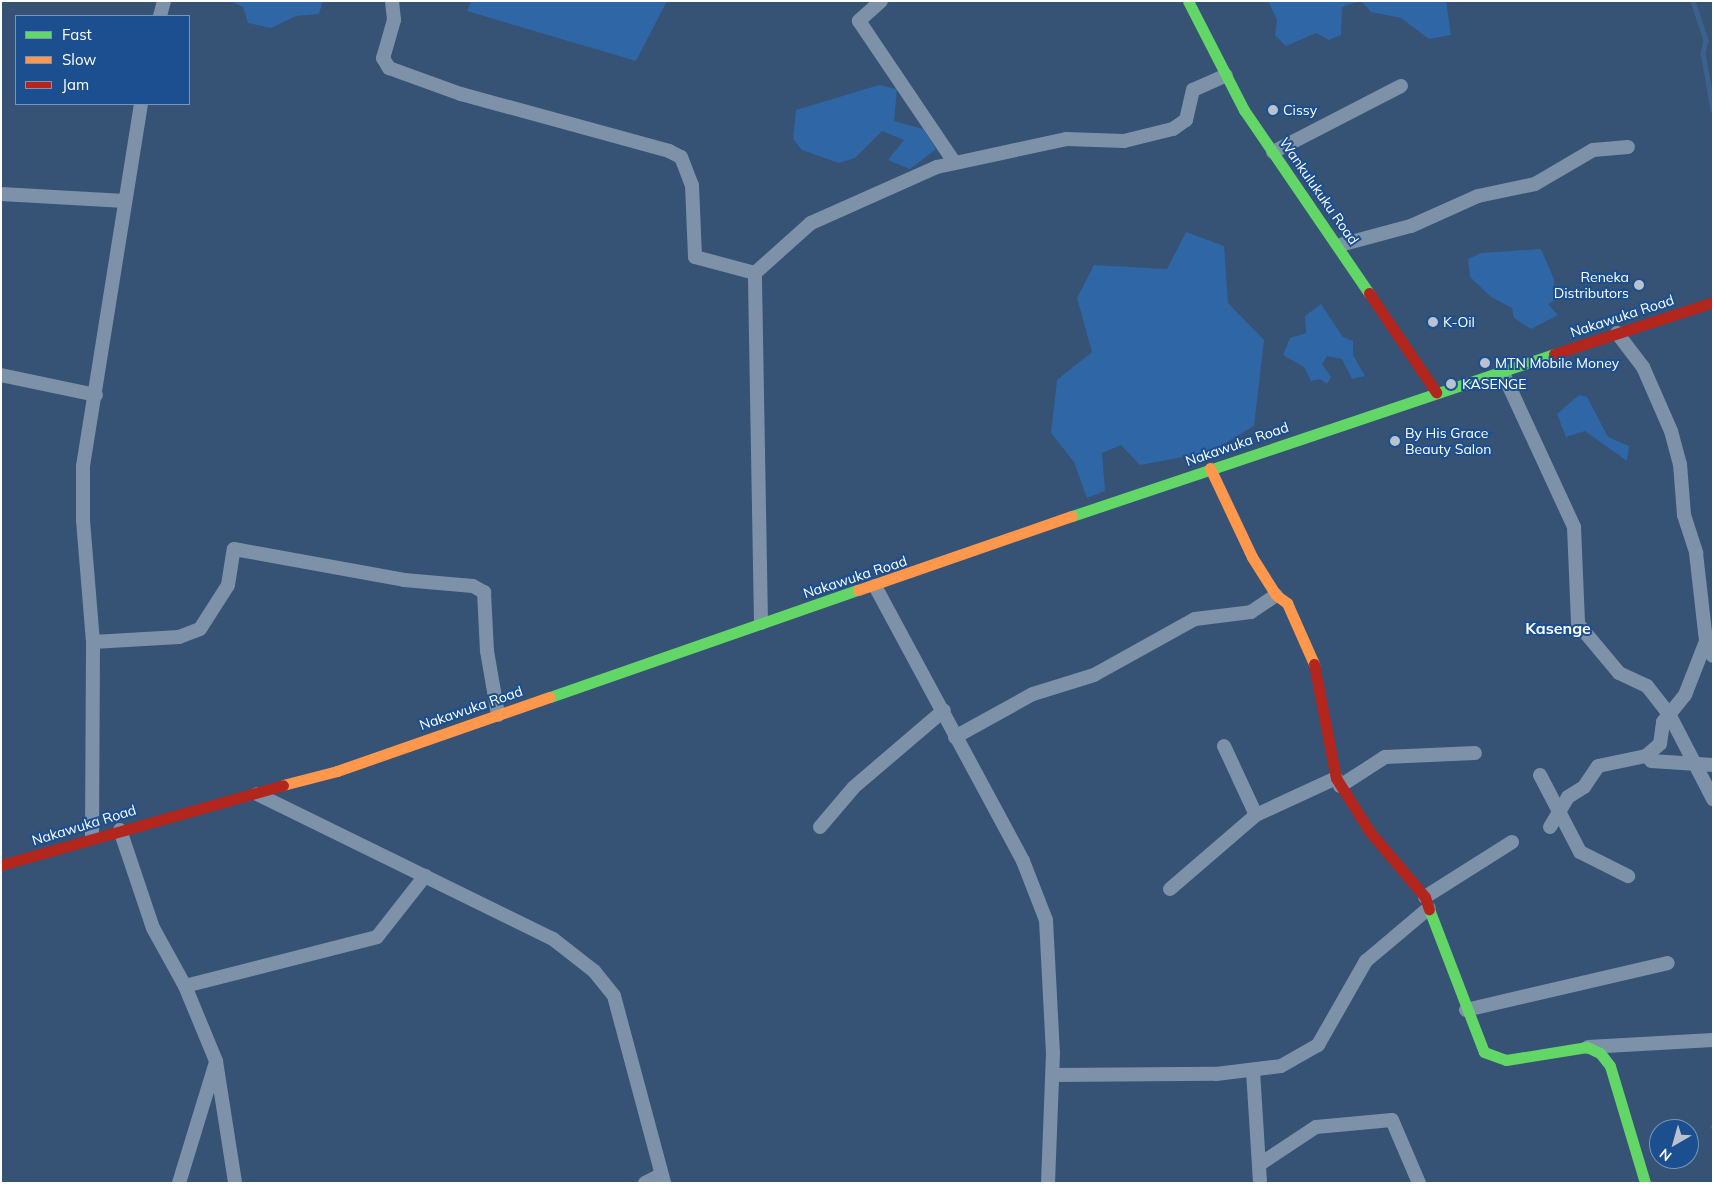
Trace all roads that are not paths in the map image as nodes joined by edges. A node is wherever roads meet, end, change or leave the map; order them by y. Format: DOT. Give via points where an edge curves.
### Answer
graph roads {
  1 [pos="164,1"];
  2 [pos="392,1"];
  3 [pos="881,1"];
  4 [pos="1188,1"];
  5 [pos="160,15"];
  6 [pos="1226,75"];
  7 [pos="1401,86"];
  8 [pos="141,105"];
  9 [pos="1628,147"];
  10 [pos="1274,152"];
  11 [pos="954,162"];
  12 [pos="1,194"];
  13 [pos="125,201"];
  14 [pos="1340,245"];
  15 [pos="755,273"];
  16 [pos="1713,302"];
  17 [pos="1617,333"];
  18 [pos="1502,371"];
  19 [pos="1,375"];
  20 [pos="1436,392"];
  21 [pos="96,395"];
  22 [pos="1210,468"];
  23 [pos="875,586"];
  24 [pos="1276,595"];
  25 [pos="761,623"];
  26 [pos="1706,641"];
  27 [pos="93,642"];
  28 [pos="1713,656"];
  29 [pos="944,710"];
  30 [pos="1669,714"];
  31 [pos="498,715"];
  32 [pos="955,737"];
  33 [pos="1224,746"];
  34 [pos="1475,753"];
  35 [pos="1651,761"];
  36 [pos="1692,764"];
  37 [pos="1713,765"];
  38 [pos="1540,775"];
  39 [pos="1338,782"];
  40 [pos="257,794"];
  41 [pos="1713,799"];
  42 [pos="1256,815"];
  43 [pos="820,827"];
  44 [pos="1550,827"];
  45 [pos="120,830"];
  46 [pos="92,838"];
  47 [pos="1512,842"];
  48 [pos="1,865"];
  49 [pos="425,876"];
  50 [pos="1628,876"];
  51 [pos="1170,889"];
  52 [pos="1427,902"];
  53 [pos="1668,964"];
  54 [pos="185,986"];
  55 [pos="1466,1010"];
  56 [pos="1713,1040"];
  57 [pos="1587,1047"];
  58 [pos="216,1061"];
  59 [pos="1253,1071"];
  60 [pos="1053,1075"];
  61 [pos="1260,1164"];
  62 [pos="663,1179"];
  63 [pos="179,1183"];
  64 [pos="235,1183"];
  65 [pos="645,1183"];
  66 [pos="1048,1183"];
  67 [pos="1260,1183"];
  68 [pos="1419,1183"];
  69 [pos="1645,1183"];
  1 -- 5 [label="street"];
  2 -- 15 [label="street" via="394,20 383,58 389,68 461,94 670,150 681,157 692,185 695,257"];
  3 -- 11 [label="street" via="859,21"];
  4 -- 6 [label="main road, Wankulukuku Road"];
  6 -- 10 [label="main road, Wankulukuku Road"];
  6 -- 11 [label="street" via="1193,90 1186,120 1173,129 1124,141 1066,139"];
  7 -- 10 [label="street"];
  8 -- 13 [label="street"];
  9 -- 14 [label="street" via="1593,150 1564,164 1544,181 1478,196 1411,226"];
  10 -- 14 [label="main road, Wankulukuku Road"];
  11 -- 15 [label="street" via="811,223"];
  12 -- 13 [label="street"];
  13 -- 21 [label="street"];
  14 -- 20 [label="main road, Wankulukuku Road"];
  15 -- 25 [label="street"];
  16 -- 17 [label="main road, Nakawuka Road"];
  17 -- 18 [label="main road, Nakawuka Road"];
  17 -- 26 [label="street" via="1643,367 1671,430 1680,464 1684,515 1696,554"];
  18 -- 20 [label="main road, Nakawuka Road"];
  18 -- 30 [label="street" via="1574,527 1578,624 1619,672 1647,686"];
  19 -- 21 [label="street"];
  20 -- 22 [label="main road, Nakawuka Road"];
  21 -- 27 [label="street" via="83,466 82,520"];
  22 -- 23 [label="main road, Nakawuka Road"];
  22 -- 24 [label="main road" via="1226,509"];
  23 -- 25 [label="main road, Nakawuka Road"];
  23 -- 29 [label="street"];
  24 -- 32 [label="street" via="1251,612 1195,619 1094,675 1033,694"];
  24 -- 39 [label="main road" via="1287,603 1311,650"];
  25 -- 31 [label="main road, Nakawuka Road"];
  26 -- 28 [label="street"];
  26 -- 30 [label="street" via="1685,695"];
  27 -- 31 [label="street" via="180,637 200,629 228,585 234,549 404,580 473,586 484,592 487,651"];
  27 -- 46 [label="street"];
  29 -- 32 [label="street"];
  29 -- 43 [label="street" via="854,786"];
  30 -- 36 [label="street"];
  30 -- 44 [label="street" via="1662,722 1660,744 1646,756 1598,766 1584,787 1568,797"];
  31 -- 40 [label="main road, Nakawuka Road"];
  32 -- 60 [label="street" via="1023,861 1046,920"];
  33 -- 42 [label="street"];
  34 -- 39 [label="street" via="1385,758"];
  35 -- 36 [label="street"];
  36 -- 37 [label="street"];
  36 -- 41 [label="street"];
  38 -- 50 [label="street" via="1580,852"];
  39 -- 42 [label="street"];
  39 -- 52 [label="main road" via="1370,832"];
  40 -- 45 [label="main road, Nakawuka Road"];
  40 -- 49 [label="street"];
  42 -- 51 [label="street"];
  45 -- 46 [label="main road, Nakawuka Road"];
  45 -- 54 [label="street" via="152,928"];
  46 -- 48 [label="main road, Nakawuka Road"];
  47 -- 52 [label="street"];
  49 -- 54 [label="street" via="377,937"];
  49 -- 62 [label="street" via="554,939 606,983 623,1024"];
  52 -- 55 [label="main road"];
  52 -- 59 [label="street" via="1366,961 1318,1045 1281,1066"];
  53 -- 55 [label="street"];
  54 -- 58 [label="street"];
  55 -- 57 [label="main road" via="1474,1035 1492,1057 1520,1058"];
  56 -- 57 [label="street"];
  57 -- 69 [label="main road" via="1610,1066"];
  58 -- 63 [label="street" via="200,1102 196,1131"];
  58 -- 64 [label="street"];
  59 -- 60 [label="street"];
  59 -- 61 [label="street"];
  60 -- 66 [label="street"];
  61 -- 67 [label="street"];
  61 -- 68 [label="street" via="1316,1127 1392,1120"];
  62 -- 65 [label="street"];
}
